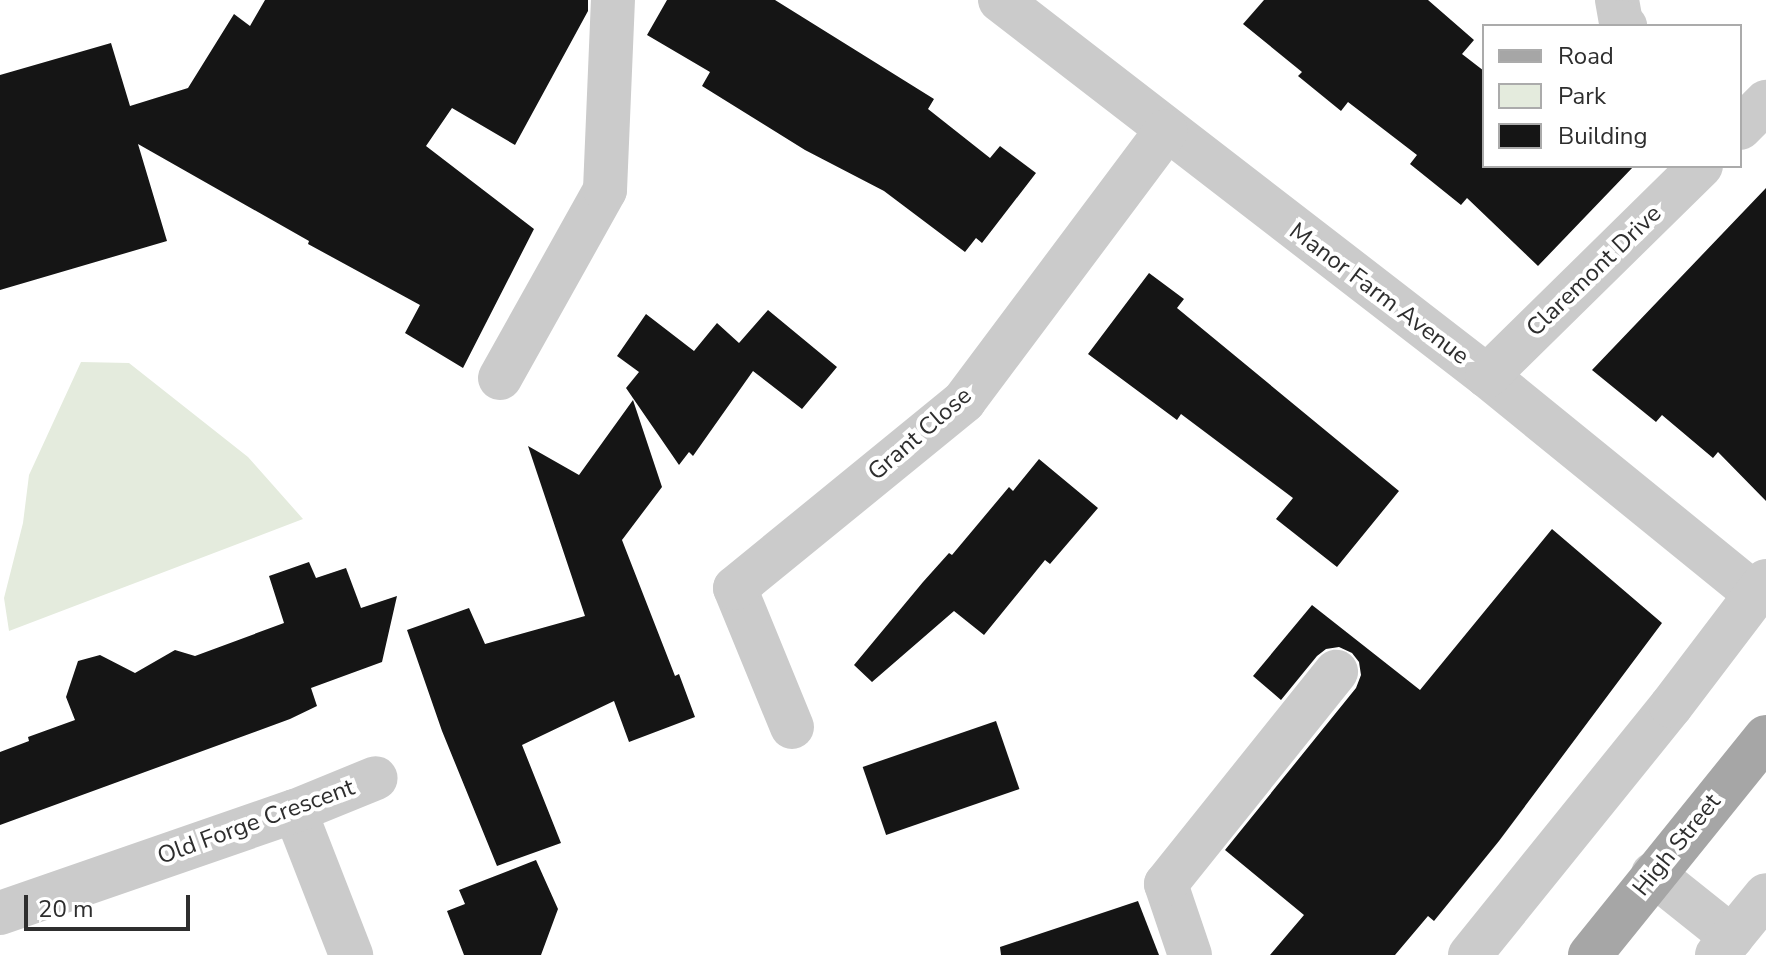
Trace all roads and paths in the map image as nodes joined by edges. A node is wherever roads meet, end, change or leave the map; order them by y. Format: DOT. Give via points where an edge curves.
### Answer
graph roads {
  1 [pos="613,0"];
  2 [pos="1000,0"];
  3 [pos="1617,0"];
  4 [pos="1624,24"];
  5 [pos="1766,102"];
  6 [pos="1742,126"];
  7 [pos="1166,131"];
  8 [pos="1699,168"];
  9 [pos="1487,376"];
  10 [pos="500,378"];
  11 [pos="1760,587"];
  12 [pos="1336,672"];
  13 [pos="792,727"];
  14 [pos="1766,737"];
  15 [pos="376,778"];
  16 [pos="295,811"];
  17 [pos="1653,874"];
  18 [pos="1766,895"];
  19 [pos="0,913"];
  20 [pos="1725,946"];
  21 [pos="1594,953"];
  22 [pos="351,955"];
  23 [pos="1190,955"];
  24 [pos="1470,955"];
  1 -- 10 [label="street" via="605,190"];
  2 -- 7 [label="street, Manor Farm Avenue"];
  3 -- 4 [label="street"];
  5 -- 6 [label="street"];
  7 -- 9 [label="street, Manor Farm Avenue"];
  7 -- 13 [label="street, Grant Close" via="964,401 735,588"];
  8 -- 9 [label="street, Claremont Drive"];
  9 -- 11 [label="street, Manor Farm Avenue"];
  11 -- 24 [label="street"];
  12 -- 23 [label="street" via="1166,884"];
  14 -- 17 [label="main road, High Street"];
  15 -- 16 [label="street, Old Forge Crescent"];
  16 -- 19 [label="street, Old Forge Crescent"];
  16 -- 22 [label="street"];
  17 -- 20 [label="street"];
  17 -- 21 [label="main road, High Street"];
  18 -- 20 [label="street"];
}
